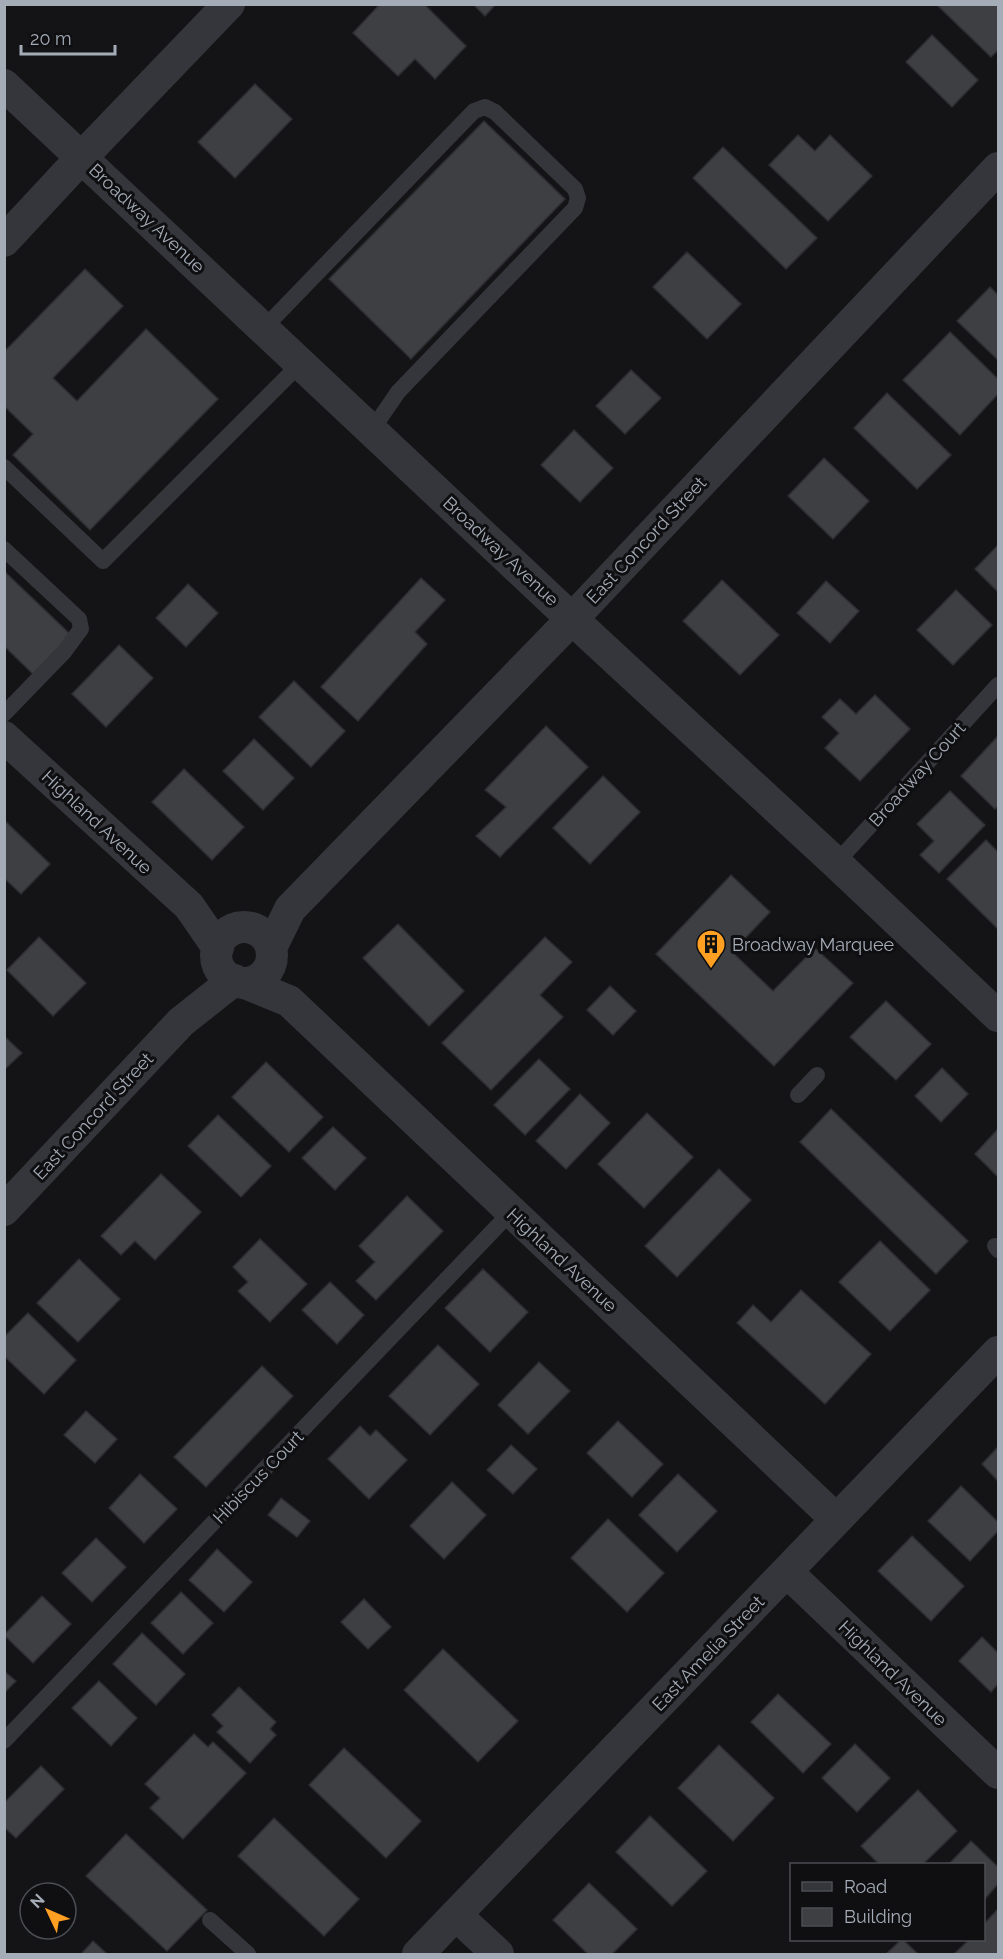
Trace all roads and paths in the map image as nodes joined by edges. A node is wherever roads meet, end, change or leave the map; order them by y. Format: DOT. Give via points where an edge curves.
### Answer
graph roads {
  1 [pos="229,4"];
  2 [pos="4,85"];
  3 [pos="83,156"];
  4 [pos="999,168"];
  5 [pos="4,241"];
  6 [pos="264,328"];
  7 [pos="301,363"];
  8 [pos="372,430"];
  9 [pos="4,467"];
  10 [pos="4,549"];
  11 [pos="572,619"];
  12 [pos="999,685"];
  13 [pos="4,714"];
  14 [pos="4,736"];
  15 [pos="836,863"];
  16 [pos="290,909"];
  17 [pos="228,940"];
  18 [pos="272,950"];
  19 [pos="239,982"];
  20 [pos="289,1001"];
  21 [pos="999,1016"];
  22 [pos="181,1022"];
  23 [pos="817,1075"];
  24 [pos="798,1095"];
  25 [pos="4,1210"];
  26 [pos="511,1212"];
  27 [pos="999,1352"];
  28 [pos="836,1519"];
  29 [pos="787,1572"];
  30 [pos="4,1741"];
  31 [pos="999,1773"];
  32 [pos="456,1915"];
  33 [pos="210,1920"];
  34 [pos="248,1954"];
  35 [pos="418,1954"];
  36 [pos="498,1954"];
  1 -- 3 [label="street"];
  2 -- 3 [label="street, Broadway Avenue"];
  3 -- 5 [label="street"];
  3 -- 6 [label="street, Broadway Avenue"];
  4 -- 11 [label="street, East Concord Street"];
  6 -- 7 [label="street, Broadway Avenue"];
  6 -- 8 [label="lane" via="474,111 485,107 495,112 574,189 578,198 575,208 398,392"];
  7 -- 8 [label="street, Broadway Avenue"];
  7 -- 9 [label="lane" via="103,561"];
  8 -- 11 [label="street, Broadway Avenue"];
  10 -- 13 [label="lane" via="79,619 81,629"];
  11 -- 15 [label="street, Broadway Avenue"];
  11 -- 16 [label="street, East Concord Street"];
  12 -- 15 [label="lane, Broadway Court"];
  14 -- 17 [label="street, Highland Avenue"];
  15 -- 21 [label="street, Broadway Avenue"];
  16 -- 17 [label="street, East Concord Street"];
  16 -- 18 [label="street, East Concord Street"];
  17 -- 18 [label="street" via="255,929 264,934"];
  17 -- 19 [label="street" via="218,966"];
  17 -- 22 [label="street, East Concord Street"];
  18 -- 19 [label="street" via="264,974"];
  18 -- 20 [label="street, Highland Avenue"];
  19 -- 20 [label="street, Highland Avenue"];
  19 -- 22 [label="street, East Concord Street"];
  20 -- 26 [label="street, Highland Avenue"];
  22 -- 25 [label="street, East Concord Street"];
  23 -- 24 [label="lane"];
  26 -- 28 [label="street, Highland Avenue"];
  26 -- 30 [label="lane, Hibiscus Court"];
  27 -- 28 [label="street, East Amelia Street"];
  28 -- 29 [label="street, East Amelia Street"];
  29 -- 31 [label="street, Highland Avenue"];
  29 -- 32 [label="street, East Amelia Street"];
  32 -- 35 [label="street, East Amelia Street"];
  32 -- 36 [label="street"];
  33 -- 34 [label="lane"];
}
